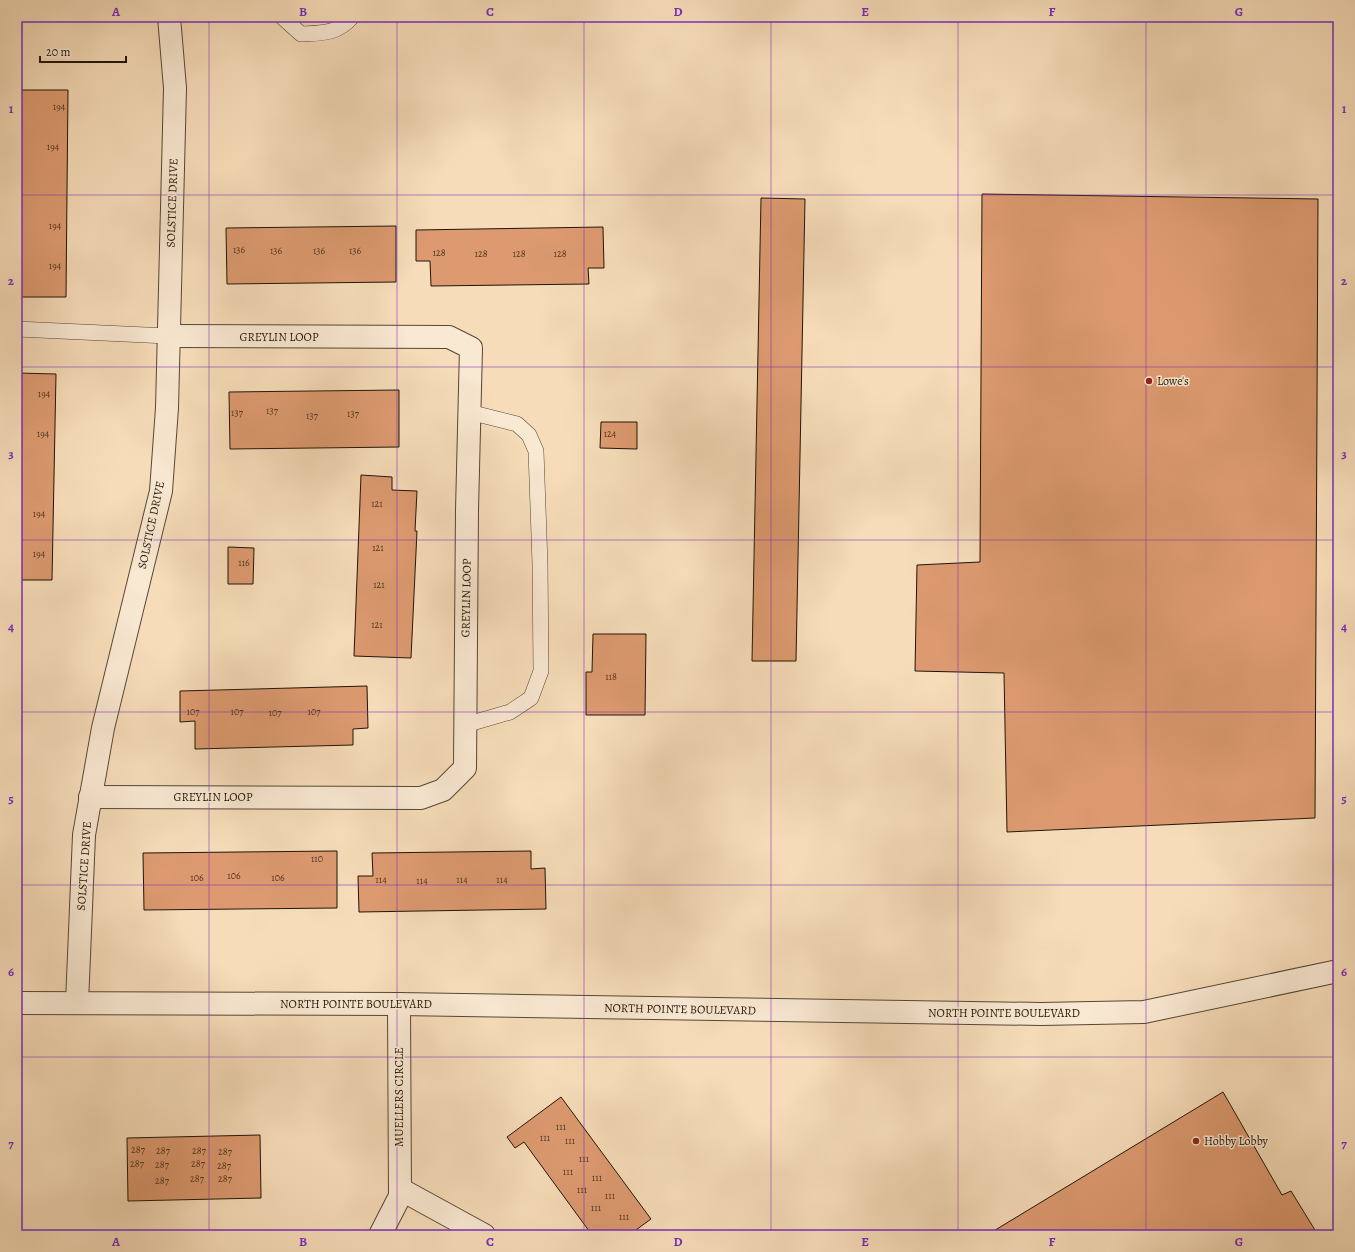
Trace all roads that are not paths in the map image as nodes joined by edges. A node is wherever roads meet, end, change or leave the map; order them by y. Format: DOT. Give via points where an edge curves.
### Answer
graph roads {
  1 [pos="169,17"];
  2 [pos="282,17"];
  3 [pos="352,17"];
  4 [pos="17,329"];
  5 [pos="168,336"];
  6 [pos="470,412"];
  7 [pos="465,725"];
  8 [pos="90,797"];
  9 [pos="1338,971"];
  10 [pos="17,1003"];
  11 [pos="78,1003"];
  12 [pos="399,1004"];
  13 [pos="400,1189"];
  14 [pos="380,1235"];
  15 [pos="484,1235"];
  1 -- 5 [label="street, SOLSTICE DRIVE" via="176,88"];
  2 -- 3 [label="lane" via="302,34 330,33"];
  4 -- 5 [label="lane"];
  5 -- 6 [label="street, GREYLIN LOOP" via="449,337 471,348"];
  5 -- 8 [label="street, SOLSTICE DRIVE" via="167,408 161,490 103,728"];
  6 -- 7 [label="street, GREYLIN LOOP"];
  6 -- 7 [label="lane" via="517,424 529,435 536,451 541,671 531,698 510,712"];
  7 -- 8 [label="street, GREYLIN LOOP" via="465,768 443,790 421,798"];
  8 -- 11 [label="street, SOLSTICE DRIVE" via="84,835"];
  9 -- 12 [label="street, NORTH POINTE BOULEVARD" via="1144,1012 1041,1014"];
  10 -- 11 [label="street, NORTH POINTE BOULEVARD"];
  11 -- 12 [label="street, NORTH POINTE BOULEVARD"];
  12 -- 13 [label="street, MUELLERS CIRCLE"];
  13 -- 14 [label="street, MUELLERS CIRCLE" via="400,1196"];
  13 -- 15 [label="street"];
}
